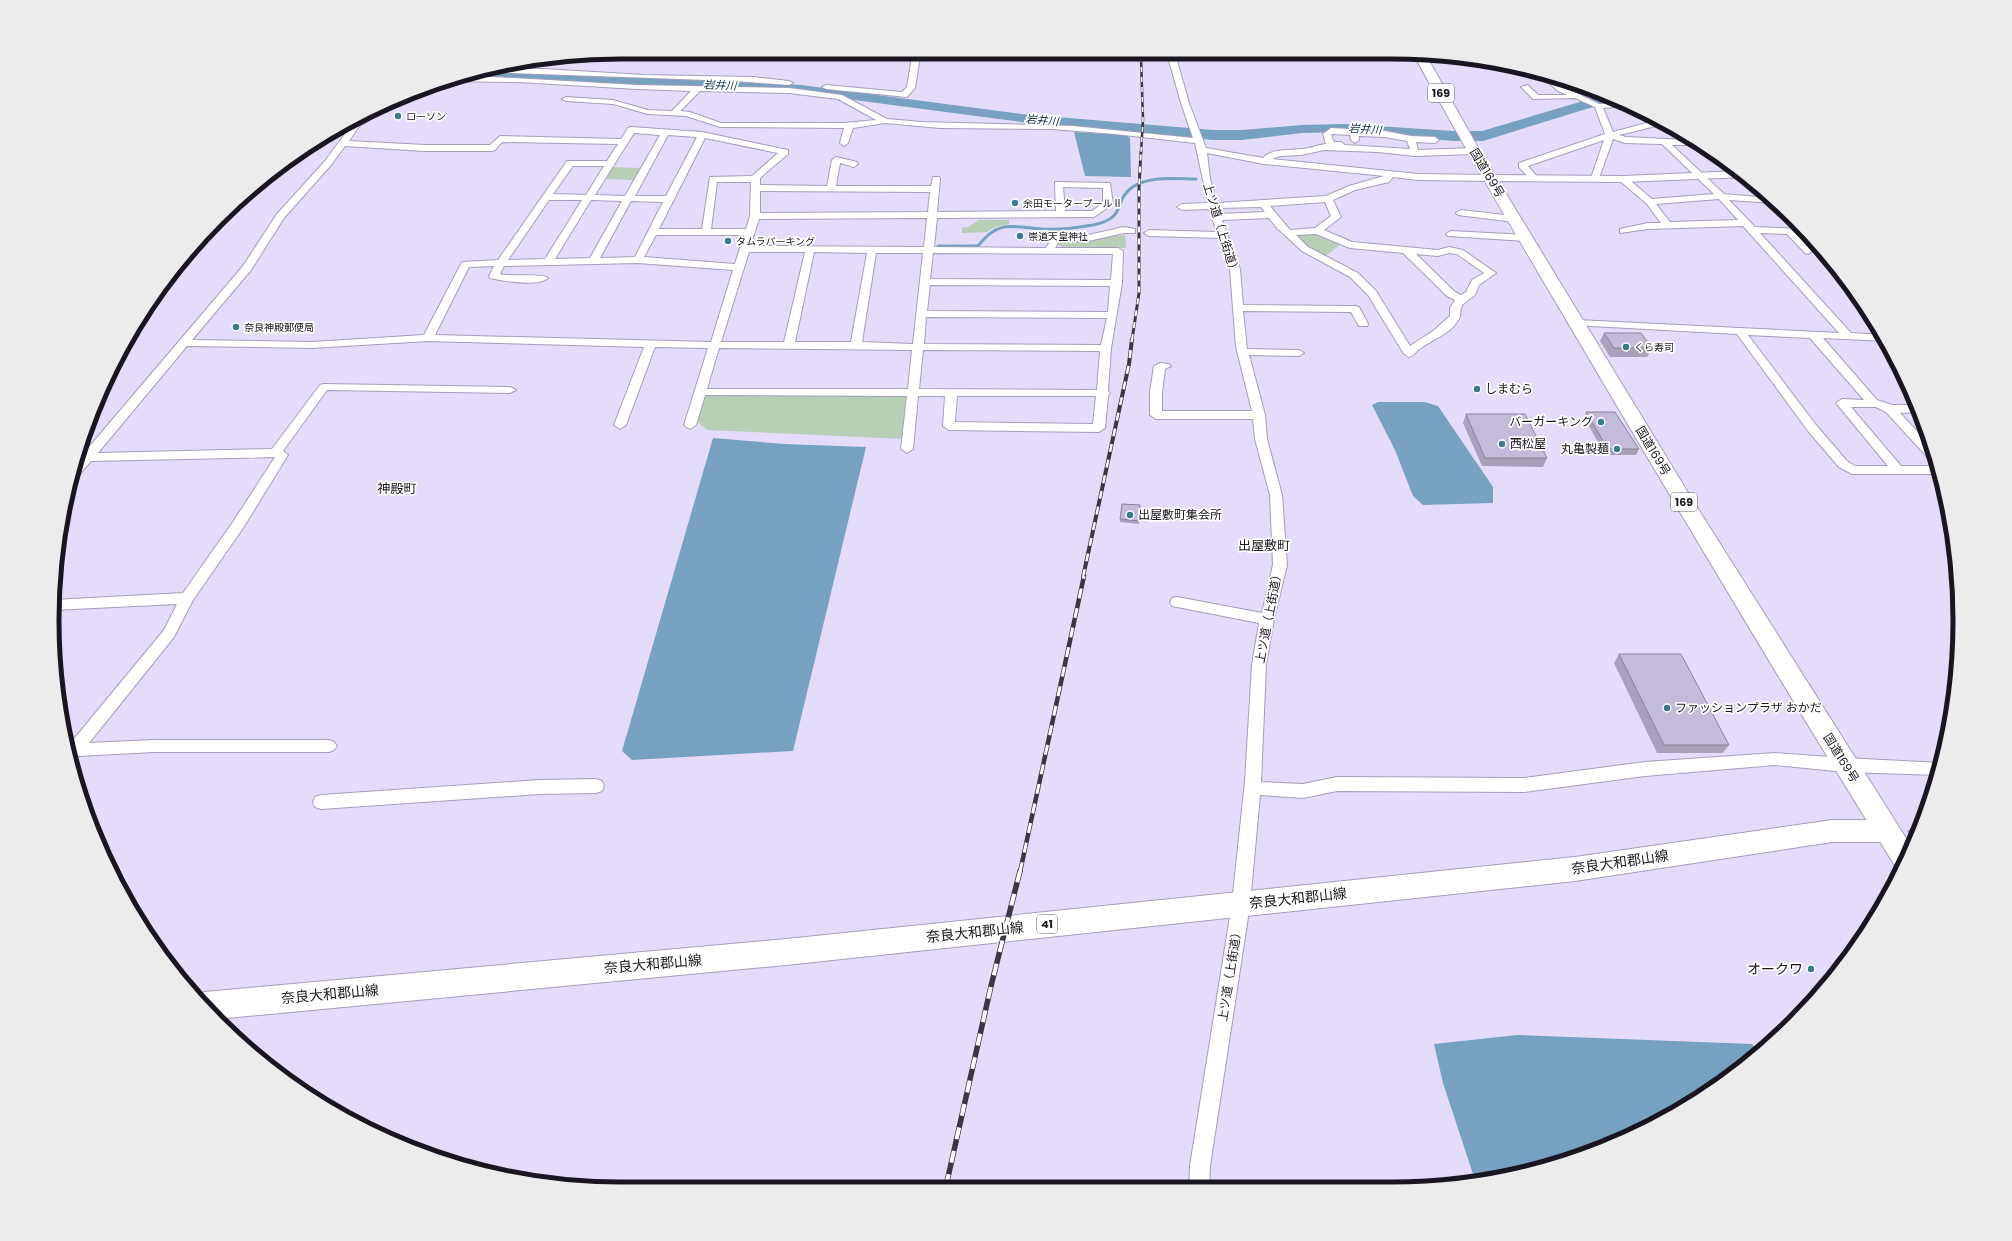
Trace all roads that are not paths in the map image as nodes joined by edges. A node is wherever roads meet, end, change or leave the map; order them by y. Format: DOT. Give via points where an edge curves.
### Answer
graph roads {
  1 [pos="916,59"];
  2 [pos="1173,59"];
  3 [pos="1423,60"];
  4 [pos="509,71"];
  5 [pos="470,80"];
  6 [pos="1554,84"];
  7 [pos="1525,87"];
  8 [pos="698,88"];
  9 [pos="850,89"];
  10 [pos="842,97"];
  11 [pos="1578,98"];
  12 [pos="566,99"];
  13 [pos="1614,105"];
  14 [pos="1596,106"];
  15 [pos="674,113"];
  16 [pos="884,121"];
  17 [pos="1653,124"];
  18 [pos="355,126"];
  19 [pos="848,126"];
  20 [pos="666,132"];
  21 [pos="1354,133"];
  22 [pos="1610,135"];
  23 [pos="702,136"];
  24 [pos="1411,139"];
  25 [pos="1435,140"];
  26 [pos="1467,140"];
  27 [pos="623,142"];
  28 [pos="341,143"];
  29 [pos="844,143"];
  30 [pos="1665,143"];
  31 [pos="1686,143"];
  32 [pos="1201,146"];
  33 [pos="1347,147"];
  34 [pos="1360,148"];
  35 [pos="1415,153"];
  36 [pos="1264,161"];
  37 [pos="609,164"];
  38 [pos="854,164"];
  39 [pos="1376,172"];
  40 [pos="1391,174"];
  41 [pos="1732,174"];
  42 [pos="1698,175"];
  43 [pos="1490,178"];
  44 [pos="1534,178"];
  45 [pos="1596,178"];
  46 [pos="1623,179"];
  47 [pos="756,184"];
  48 [pos="831,188"];
  49 [pos="1721,196"];
  50 [pos="547,197"];
  51 [pos="588,198"];
  52 [pos="629,198"];
  53 [pos="669,199"];
  54 [pos="1328,199"];
  55 [pos="1765,200"];
  56 [pos="1650,202"];
  57 [pos="1264,204"];
  58 [pos="1182,207"];
  59 [pos="1215,212"];
  60 [pos="1061,215"];
  61 [pos="1272,215"];
  62 [pos="754,216"];
  63 [pos="932,217"];
  64 [pos="1514,219"];
  65 [pos="1667,225"];
  66 [pos="1748,226"];
  67 [pos="1132,231"];
  68 [pos="1317,231"];
  69 [pos="1623,231"];
  70 [pos="1789,231"];
  71 [pos="653,232"];
  72 [pos="706,232"];
  73 [pos="750,232"];
  74 [pos="1797,232"];
  75 [pos="1149,233"];
  76 [pos="1288,233"];
  77 [pos="1222,234"];
  78 [pos="1451,234"];
  79 [pos="1464,236"];
  80 [pos="1526,238"];
  81 [pos="745,249"];
  82 [pos="1813,249"];
  83 [pos="810,250"];
  84 [pos="872,250"];
  85 [pos="928,250"];
  86 [pos="1049,250"];
  87 [pos="1406,250"];
  88 [pos="638,260"];
  89 [pos="593,261"];
  90 [pos="501,262"];
  91 [pos="548,262"];
  92 [pos="739,267"];
  93 [pos="543,278"];
  94 [pos="925,282"];
  95 [pos="1117,283"];
  96 [pos="1462,299"];
  97 [pos="1237,308"];
  98 [pos="922,314"];
  99 [pos="1113,315"];
  100 [pos="1577,323"];
  101 [pos="1363,324"];
  102 [pos="1740,331"];
  103 [pos="1814,335"];
  104 [pos="1848,336"];
  105 [pos="428,338"];
  106 [pos="1876,338"];
  107 [pos="184,343"];
  108 [pos="651,344"];
  109 [pos="856,344"];
  110 [pos="714,345"];
  111 [pos="789,345"];
  112 [pos="918,347"];
  113 [pos="1106,348"];
  114 [pos="1243,352"];
  115 [pos="1299,353"];
  116 [pos="1166,366"];
  117 [pos="510,390"];
  118 [pos="699,392"];
  119 [pos="913,392"];
  120 [pos="951,393"];
  121 [pos="1104,393"];
  122 [pos="1874,404"];
  123 [pos="1890,409"];
  124 [pos="1911,409"];
  125 [pos="1259,415"];
  126 [pos="620,425"];
  127 [pos="690,425"];
  128 [pos="1925,448"];
  129 [pos="907,449"];
  130 [pos="275,453"];
  131 [pos="84,456"];
  132 [pos="83,457"];
  133 [pos="1898,470"];
  134 [pos="1932,470"];
  135 [pos="188,598"];
  136 [pos="1177,602"];
  137 [pos="59,605"];
  138 [pos="1267,619"];
  139 [pos="329,746"];
  140 [pos="74,749"];
  141 [pos="75,752"];
  142 [pos="1845,765"];
  143 [pos="1933,769"];
  144 [pos="596,786"];
  145 [pos="1252,788"];
  146 [pos="321,802"];
  147 [pos="1887,831"];
  148 [pos="1902,854"];
  149 [pos="1241,904"];
  150 [pos="211,1005"];
  151 [pos="1199,1182"];
  1 -- 9 [label="street" via="911,88 904,95"];
  2 -- 32 [label="street, 上ツ道（上街道）"];
  3 -- 26 [label="main road, 国道169号 / 169"];
  4 -- 9 [label="street" via="662,78 752,79"];
  5 -- 8 [label="street" via="515,79 636,87"];
  6 -- 11 [label="street" via="1561,90"];
  7 -- 11 [label="street" via="1536,97"];
  8 -- 10 [label="street"];
  8 -- 15 [label="street"];
  9 -- 10 [label="street"];
  10 -- 16 [label="street" via="864,112"];
  11 -- 14 [label="street"];
  12 -- 15 [label="street" via="612,102 648,112"];
  13 -- 14 [label="street"];
  14 -- 22 [label="street"];
  15 -- 19 [label="street" via="687,114 720,124"];
  16 -- 19 [label="street"];
  16 -- 32 [label="street" via="953,126 1031,126 1147,134"];
  17 -- 22 [label="street"];
  18 -- 28 [label="street"];
  19 -- 29 [label="street"];
  20 -- 23 [label="street"];
  20 -- 27 [label="street" via="631,130"];
  20 -- 52 [label="street"];
  21 -- 24 [label="street" via="1385,134"];
  21 -- 33 [label="street" via="1331,131 1327,134 1330,145"];
  21 -- 34 [label="street"];
  22 -- 30 [label="street" via="1625,140"];
  22 -- 44 [label="street" via="1522,165"];
  22 -- 45 [label="street"];
  23 -- 47 [label="street" via="785,152 756,177"];
  23 -- 53 [label="street"];
  24 -- 25 [label="street"];
  24 -- 35 [label="street"];
  26 -- 35 [label="street"];
  26 -- 43 [label="main road, 国道169号 / 169"];
  27 -- 28 [label="street" via="500,139 492,148 426,148"];
  27 -- 37 [label="street"];
  28 -- 107 [label="street" via="328,163 280,216 248,268"];
  30 -- 31 [label="street"];
  30 -- 42 [label="street"];
  32 -- 36 [label="street"];
  32 -- 59 [label="street, 上ツ道（上街道）"];
  33 -- 34 [label="street"];
  33 -- 36 [label="street" via="1278,153"];
  34 -- 35 [label="street"];
  34 -- 39 [label="street"];
  36 -- 39 [label="street"];
  37 -- 50 [label="street" via="570,163"];
  37 -- 51 [label="street"];
  38 -- 48 [label="street" via="836,160"];
  39 -- 40 [label="street"];
  40 -- 43 [label="street"];
  40 -- 54 [label="street" via="1386,180 1352,188"];
  41 -- 42 [label="street"];
  42 -- 46 [label="street"];
  42 -- 49 [label="street"];
  43 -- 44 [label="street"];
  43 -- 64 [label="main road, 国道169号 / 169"];
  44 -- 45 [label="street"];
  45 -- 46 [label="street"];
  46 -- 56 [label="street"];
  47 -- 48 [label="street"];
  47 -- 62 [label="street"];
  47 -- 72 [label="street" via="712,180"];
  48 -- 63 [label="street" via="936,184"];
  49 -- 55 [label="street"];
  49 -- 56 [label="street"];
  49 -- 66 [label="street"];
  50 -- 51 [label="street"];
  50 -- 90 [label="street"];
  51 -- 52 [label="street"];
  51 -- 91 [label="street"];
  52 -- 53 [label="street"];
  52 -- 89 [label="street"];
  53 -- 71 [label="street"];
  54 -- 57 [label="street"];
  54 -- 68 [label="street" via="1336,217"];
  56 -- 65 [label="street"];
  57 -- 59 [label="street"];
  57 -- 61 [label="street"];
  58 -- 59 [label="street"];
  59 -- 61 [label="street"];
  59 -- 77 [label="street, 上ツ道（上街道）"];
  60 -- 60 [label="street" via="1094,214 1108,204 1107,185 1058,184"];
  60 -- 63 [label="street"];
  61 -- 76 [label="street"];
  62 -- 63 [label="street"];
  62 -- 73 [label="street"];
  63 -- 85 [label="street"];
  64 -- 79 [label="street" via="1460,212"];
  64 -- 80 [label="main road, 国道169号 / 169"];
  65 -- 66 [label="street"];
  65 -- 69 [label="street"];
  66 -- 70 [label="street"];
  66 -- 104 [label="street"];
  67 -- 86 [label="street" via="1124,230 1084,239 1057,238"];
  68 -- 76 [label="street"];
  68 -- 87 [label="street" via="1350,245"];
  70 -- 74 [label="street"];
  70 -- 82 [label="street" via="1807,250"];
  71 -- 72 [label="street"];
  71 -- 88 [label="street"];
  72 -- 73 [label="street"];
  73 -- 81 [label="street"];
  75 -- 77 [label="street"];
  76 -- 96 [label="street" via="1305,248 1354,275 1372,293 1409,354 1416,346 1447,326 1455,316 1454,309"];
  77 -- 97 [label="street, 上ツ道（上街道）" via="1235,268"];
  78 -- 79 [label="street"];
  79 -- 80 [label="street"];
  80 -- 100 [label="main road, 国道169号 / 169"];
  81 -- 83 [label="street"];
  81 -- 92 [label="street"];
  83 -- 84 [label="street"];
  83 -- 111 [label="street"];
  84 -- 85 [label="street"];
  84 -- 109 [label="street"];
  85 -- 86 [label="street"];
  85 -- 94 [label="street"];
  86 -- 95 [label="street" via="1118,251"];
  87 -- 96 [label="street" via="1451,294"];
  87 -- 96 [label="street" via="1460,252 1491,273 1475,282 1471,293"];
  88 -- 89 [label="street"];
  88 -- 92 [label="street"];
  89 -- 91 [label="street"];
  90 -- 91 [label="street"];
  90 -- 93 [label="street" via="494,276 509,280"];
  90 -- 105 [label="street" via="466,264"];
  92 -- 110 [label="street"];
  94 -- 95 [label="street"];
  94 -- 98 [label="street"];
  95 -- 99 [label="street"];
  97 -- 101 [label="street" via="1356,309"];
  97 -- 114 [label="street, 上ツ道（上街道）"];
  98 -- 99 [label="street"];
  98 -- 112 [label="street"];
  99 -- 113 [label="street"];
  100 -- 102 [label="street"];
  100 -- 142 [label="main road, 国道169号 / 169"];
  102 -- 103 [label="street"];
  102 -- 133 [label="street" via="1812,428 1843,464 1852,470"];
  103 -- 104 [label="street"];
  103 -- 122 [label="street"];
  104 -- 106 [label="street"];
  105 -- 107 [label="street" via="312,345"];
  105 -- 108 [label="street"];
  107 -- 131 [label="street"];
  108 -- 110 [label="street"];
  108 -- 126 [label="street"];
  109 -- 111 [label="street"];
  109 -- 112 [label="street"];
  110 -- 111 [label="street"];
  110 -- 118 [label="street"];
  112 -- 113 [label="street"];
  112 -- 119 [label="street"];
  113 -- 121 [label="street"];
  114 -- 115 [label="street"];
  114 -- 125 [label="street, 上ツ道（上街道）"];
  116 -- 125 [label="street" via="1160,366 1156,415"];
  117 -- 130 [label="street" via="324,387"];
  118 -- 119 [label="street"];
  118 -- 127 [label="street"];
  119 -- 120 [label="street"];
  119 -- 129 [label="street"];
  120 -- 121 [label="street"];
  120 -- 121 [label="street" via="949,426 1099,428"];
  122 -- 123 [label="street"];
  122 -- 133 [label="street" via="1842,403"];
  123 -- 124 [label="street"];
  123 -- 128 [label="street"];
  125 -- 138 [label="street, 上ツ道（上街道）" via="1261,439 1276,495 1280,565"];
  130 -- 132 [label="street"];
  130 -- 135 [label="street" via="282,455 277,465"];
  133 -- 134 [label="street"];
  135 -- 137 [label="street"];
  135 -- 140 [label="street" via="169,633"];
  136 -- 138 [label="street"];
  138 -- 145 [label="street, 上ツ道（上街道）" via="1258,665"];
  139 -- 141 [label="street" via="154,746"];
  142 -- 143 [label="street"];
  142 -- 145 [label="street" via="1775,759 1645,769 1524,785 1337,784 1303,791"];
  142 -- 147 [label="main road, 国道169号 / 169"];
  144 -- 146 [label="street" via="532,787"];
  145 -- 149 [label="street, 上ツ道（上街道）"];
  147 -- 148 [label="main road, 国道169号 / 169"];
  147 -- 149 [label="main road, 奈良大和郡山線 / 41" via="1832,831 1575,869"];
  149 -- 150 [label="main road, 奈良大和郡山線 / 41" via="786,952"];
  149 -- 151 [label="street, 上ツ道（上街道）"];
}
